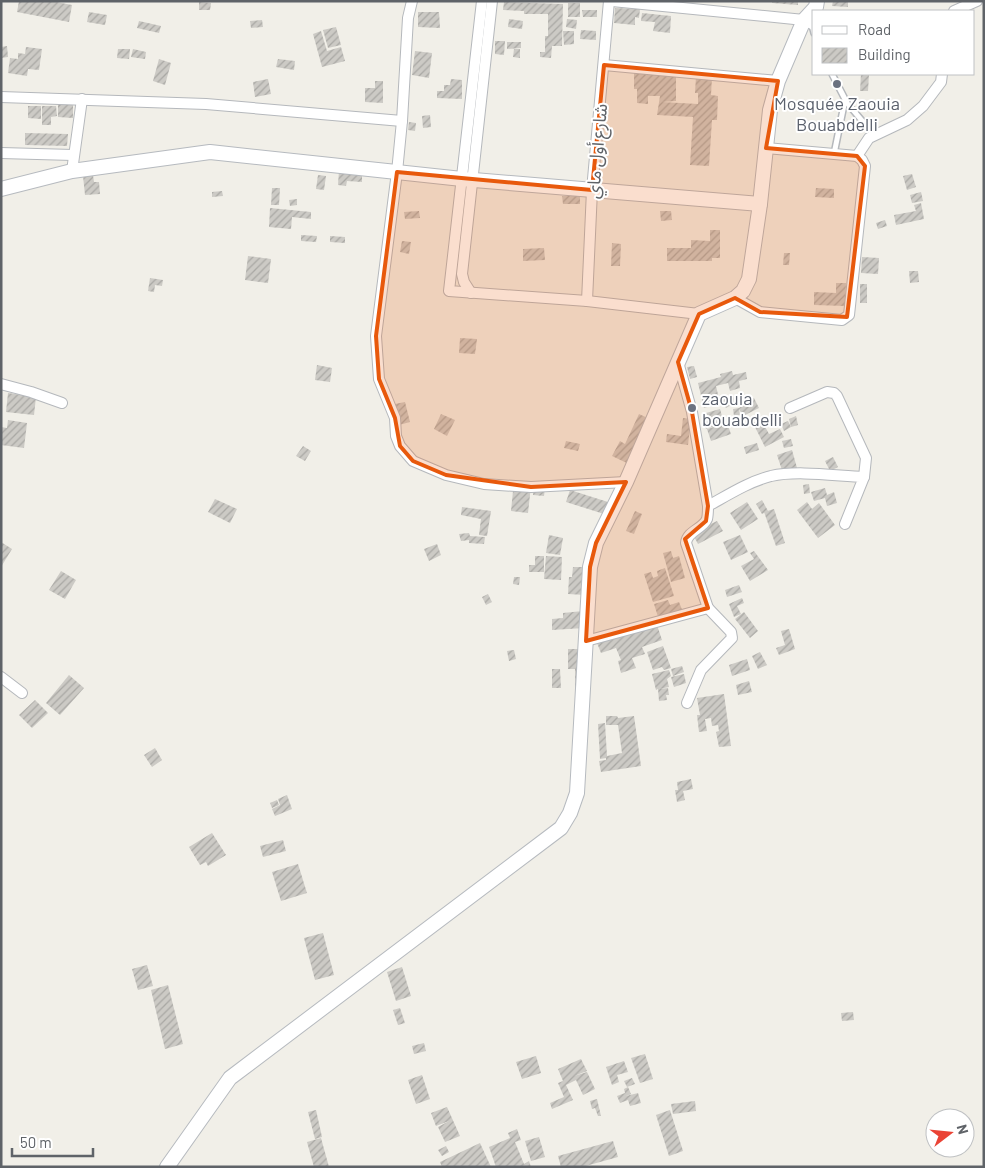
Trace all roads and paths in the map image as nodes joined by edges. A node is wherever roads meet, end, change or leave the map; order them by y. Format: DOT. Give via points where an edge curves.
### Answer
graph roads {
  1 [pos="412,1"];
  2 [pos="482,1"];
  3 [pos="492,1"];
  4 [pos="611,1"];
  5 [pos="975,2"];
  6 [pos="956,10"];
  7 [pos="811,26"];
  8 [pos="604,65"];
  9 [pos="832,75"];
  10 [pos="942,75"];
  11 [pos="778,81"];
  12 [pos="1,96"];
  13 [pos="82,100"];
  14 [pos="845,100"];
  15 [pos="402,121"];
  16 [pos="875,136"];
  17 [pos="766,148"];
  18 [pos="1,153"];
  19 [pos="834,154"];
  20 [pos="74,156"];
  21 [pos="857,156"];
  22 [pos="72,172"];
  23 [pos="396,172"];
  24 [pos="467,180"];
  25 [pos="1,189"];
  26 [pos="592,190"];
  27 [pos="760,204"];
  28 [pos="471,293"];
  29 [pos="735,298"];
  30 [pos="586,301"];
  31 [pos="698,314"];
  32 [pos="678,362"];
  33 [pos="1,384"];
  34 [pos="62,404"];
  35 [pos="790,408"];
  36 [pos="864,477"];
  37 [pos="626,482"];
  38 [pos="708,506"];
  39 [pos="845,524"];
  40 [pos="708,608"];
  41 [pos="586,641"];
  42 [pos="1,677"];
  43 [pos="22,693"];
  44 [pos="687,703"];
  45 [pos="167,1167"];
  1 -- 15 [label="street" via="408,18"];
  2 -- 24 [label="street"];
  3 -- 24 [label="street"];
  4 -- 7 [label="street"];
  4 -- 8 [label="street, شارع أول ماي"];
  5 -- 6 [label="street"];
  7 -- 11 [label="street"];
  8 -- 11 [label="street"];
  8 -- 26 [label="street, شارع أول ماي"];
  9 -- 14 [label="lane"];
  10 -- 16 [label="street" via="941,82 923,106 907,120"];
  11 -- 17 [label="street" via="770,110"];
  12 -- 13 [label="street"];
  13 -- 15 [label="street" via="206,104"];
  13 -- 20 [label="street"];
  14 -- 16 [label="lane"];
  14 -- 19 [label="lane"];
  15 -- 23 [label="street"];
  16 -- 21 [label="street" via="869,138"];
  17 -- 19 [label="street"];
  17 -- 27 [label="street"];
  18 -- 20 [label="street"];
  19 -- 21 [label="street"];
  20 -- 22 [label="street"];
  21 -- 29 [label="street" via="864,166 847,317 842,320 760,312"];
  22 -- 23 [label="street" via="210,152"];
  22 -- 25 [label="street"];
  23 -- 24 [label="street"];
  23 -- 37 [label="street" via="376,336 379,379 395,418 400,446 414,461 446,475 484,484 532,488"];
  24 -- 26 [label="street"];
  24 -- 28 [label="street" via="462,274"];
  24 -- 28 [label="street" via="449,291"];
  26 -- 27 [label="street"];
  26 -- 30 [label="street, شارع أول ماي"];
  27 -- 29 [label="street" via="749,279"];
  28 -- 30 [label="street"];
  29 -- 31 [label="street"];
  30 -- 31 [label="street"];
  31 -- 32 [label="street"];
  32 -- 37 [label="street"];
  32 -- 38 [label="street" via="692,412"];
  33 -- 34 [label="street"];
  35 -- 36 [label="street" via="827,392 834,393 866,458"];
  36 -- 38 [label="street" via="772,476 750,483"];
  36 -- 39 [label="street"];
  37 -- 41 [label="street" via="596,542 590,567"];
  38 -- 40 [label="street" via="706,521 687,537 686,543"];
  40 -- 41 [label="street"];
  40 -- 44 [label="street" via="731,632 732,638 701,670"];
  41 -- 45 [label="street" via="577,793 561,828 230,1078"];
  42 -- 43 [label="street"];
}
